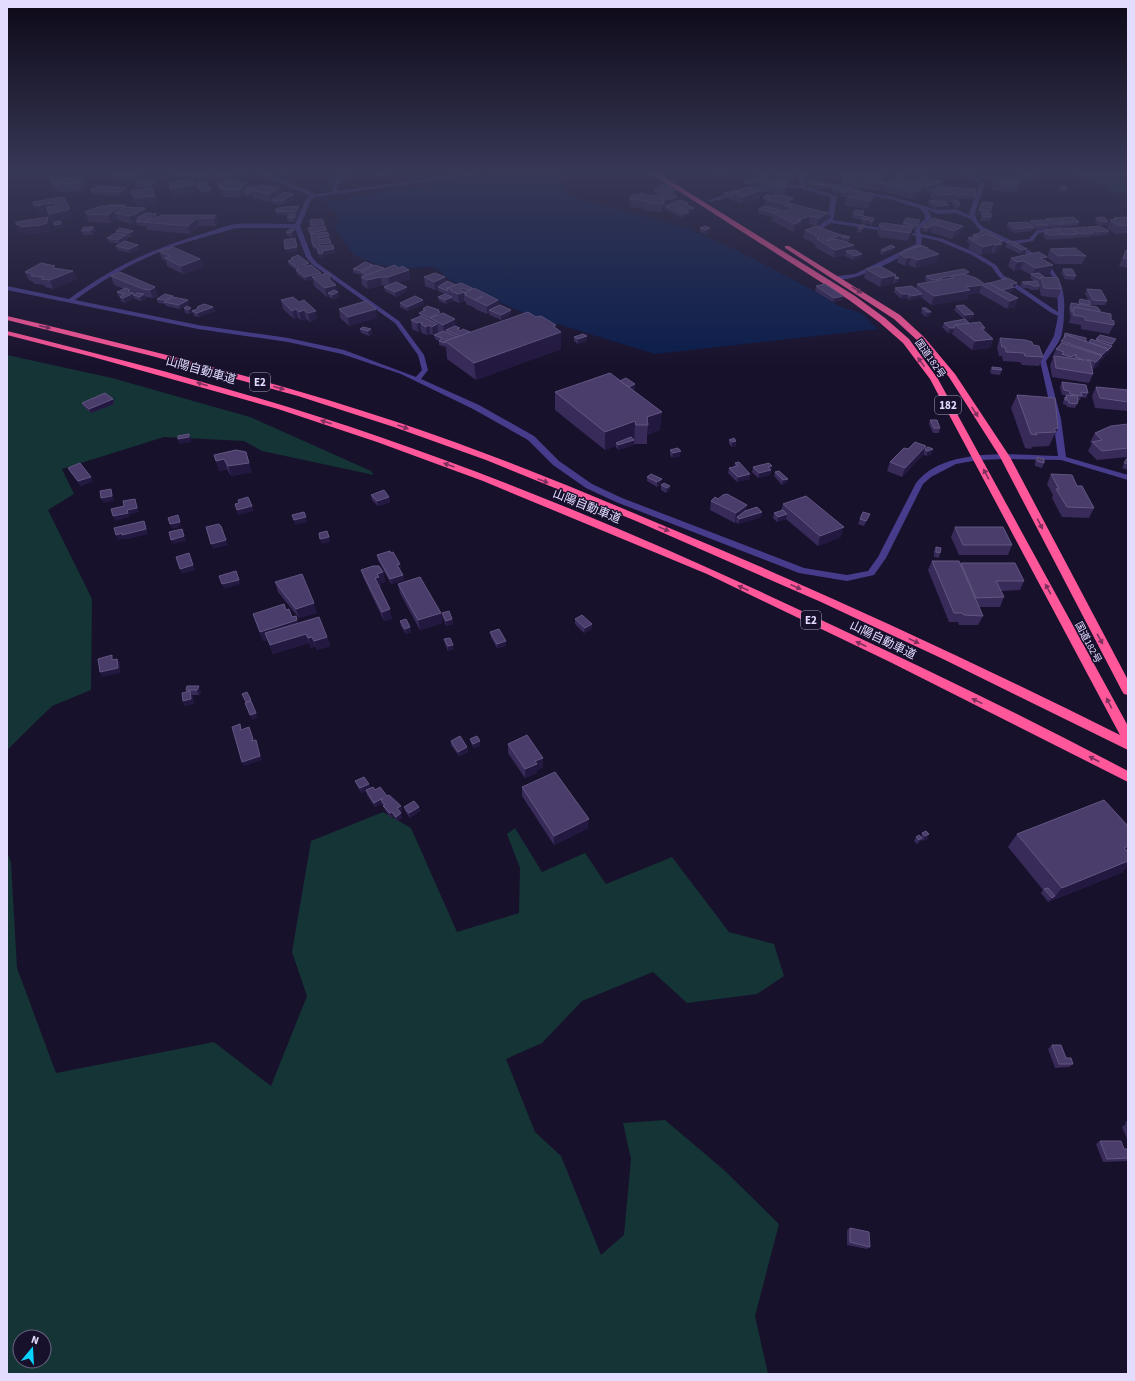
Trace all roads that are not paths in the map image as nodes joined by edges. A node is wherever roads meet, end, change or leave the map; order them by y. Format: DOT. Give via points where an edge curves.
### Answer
graph roads {
  1 [pos="195,238"];
  2 [pos="302,238"];
  3 [pos="757,238"];
  4 [pos="774,238"];
  5 [pos="919,238"];
  6 [pos="934,238"];
  7 [pos="1001,238"];
  8 [pos="1032,238"];
  9 [pos="1010,243"];
  10 [pos="838,278"];
  11 [pos="7,288"];
  12 [pos="70,301"];
  13 [pos="1061,315"];
  14 [pos="7,318"];
  15 [pos="7,333"];
  16 [pos="417,380"];
  17 [pos="1005,457"];
  18 [pos="978,458"];
  19 [pos="1062,458"];
  20 [pos="1128,478"];
  21 [pos="1128,691"];
  22 [pos="1128,738"];
  23 [pos="1128,745"];
  24 [pos="1128,777"];
  1 -- 12 [label="street" via="156,251 118,269"];
  2 -- 16 [label="street" via="309,257 315,264 397,322 421,355 425,370"];
  18 -- 3 [label="highway, 国道182号 / 182, one-way" via="934,379 906,341 852,298"];
  4 -- 10 [label="highway, 国道182号 / 182"];
  5 -- 10 [label="street" via="919,245 856,276"];
  6 -- 13 [label="street" via="974,254 994,266 1006,280"];
  7 -- 9 [label="street"];
  8 -- 9 [label="street"];
  9 -- 13 [label="street" via="1035,256 1054,273 1062,292"];
  10 -- 17 [label="highway, 国道182号 / 182, one-way" via="897,317 921,339 952,376"];
  11 -- 12 [label="street"];
  12 -- 16 [label="street" via="198,327 288,340 344,352"];
  13 -- 19 [label="street" via="1056,340 1043,361 1057,419"];
  14 -- 23 [label="highway, 山陽自動車道 / E2, one-way" via="206,367 294,392 400,426 507,466 727,555 910,638"];
  24 -- 15 [label="highway, 山陽自動車道 / E2, one-way" via="894,659 711,572 486,479 380,440 273,405 104,357"];
  16 -- 18 [label="street" via="476,407 531,438 556,463 589,486 802,571 825,576 847,578 871,573 882,558 920,484 928,475 954,462"];
  17 -- 18 [label="street"];
  17 -- 19 [label="street"];
  17 -- 21 [label="highway, 国道182号 / 182, one-way"];
  22 -- 18 [label="highway, 国道182号 / 182, one-way"];
  19 -- 20 [label="street"];
}
